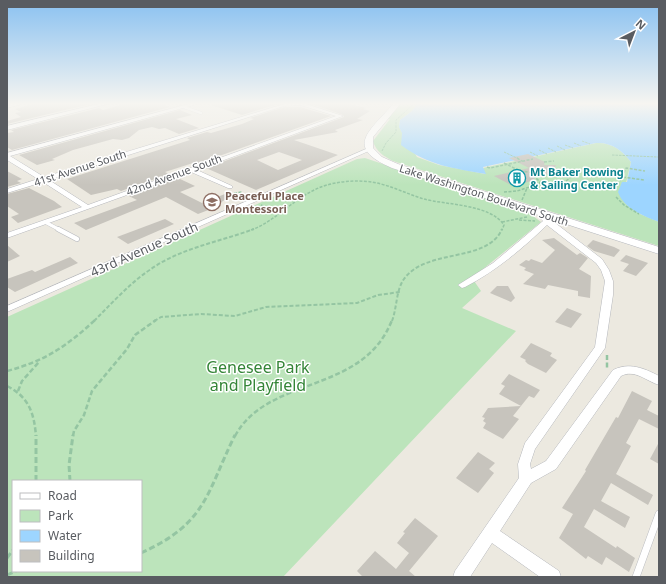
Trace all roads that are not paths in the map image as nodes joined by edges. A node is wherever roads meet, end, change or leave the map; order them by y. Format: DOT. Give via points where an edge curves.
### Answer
graph roads {
  1 [pos="100,130"];
  2 [pos="205,130"];
  3 [pos="300,130"];
  4 [pos="375,130"];
  5 [pos="368,150"];
  6 [pos="7,156"];
  7 [pos="190,169"];
  8 [pos="43,179"];
  9 [pos="7,191"];
  10 [pos="230,191"];
  11 [pos="86,207"];
  12 [pos="543,219"];
  13 [pos="45,222"];
  14 [pos="7,236"];
  15 [pos="77,239"];
  16 [pos="659,251"];
  17 [pos="462,286"];
  18 [pos="7,310"];
  19 [pos="659,381"];
  20 [pos="526,479"];
  21 [pos="659,514"];
  22 [pos="491,534"];
  23 [pos="461,577"];
  24 [pos="553,577"];
  25 [pos="636,577"];
  1 -- 6 [label="street"];
  2 -- 8 [label="street, 41st Avenue South"];
  3 -- 7 [label="street, 42nd Avenue South"];
  4 -- 5 [label="main road" via="369,137"];
  5 -- 12 [label="main road, Lake Washington Boulevard South" via="395,166"];
  5 -- 18 [label="street, 43rd Avenue South"];
  6 -- 8 [label="street"];
  7 -- 10 [label="street"];
  7 -- 11 [label="street, 42nd Avenue South"];
  8 -- 9 [label="street, 41st Avenue South"];
  8 -- 11 [label="street"];
  11 -- 13 [label="street, 42nd Avenue South"];
  12 -- 16 [label="main road, Lake Washington Boulevard South"];
  12 -- 17 [label="street" via="497,265"];
  12 -- 20 [label="street" via="599,261 608,281 608,295 600,348 529,447 524,464"];
  13 -- 14 [label="street, 42nd Avenue South"];
  13 -- 15 [label="lane"];
  19 -- 20 [label="street" via="631,369 612,372 552,465"];
  20 -- 22 [label="street"];
  21 -- 25 [label="lane"];
  22 -- 23 [label="street"];
  22 -- 24 [label="street"];
}
